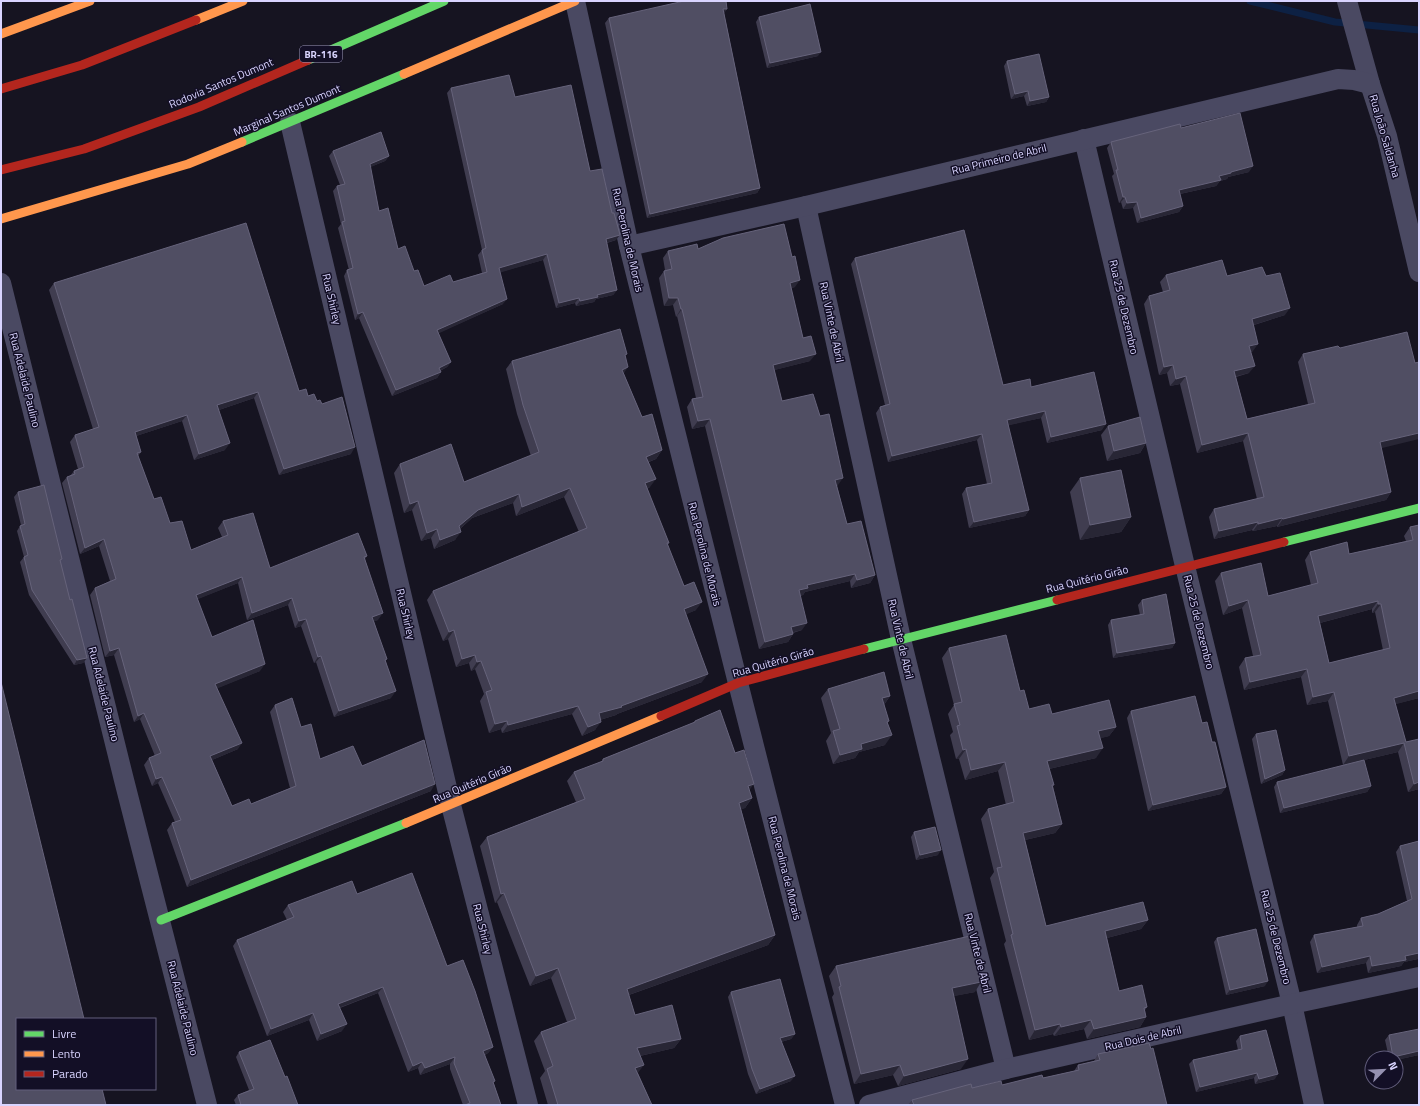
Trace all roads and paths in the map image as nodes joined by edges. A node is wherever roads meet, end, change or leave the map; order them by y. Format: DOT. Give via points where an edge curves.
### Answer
graph roads {
  1 [pos="90,1"];
  2 [pos="243,1"];
  3 [pos="444,1"];
  4 [pos="575,1"];
  5 [pos="1347,1"];
  6 [pos="1,34"];
  7 [pos="1370,84"];
  8 [pos="1,89"];
  9 [pos="290,122"];
  10 [pos="1084,139"];
  11 [pos="1,172"];
  12 [pos="806,206"];
  13 [pos="1,219"];
  14 [pos="629,246"];
  15 [pos="1419,272"];
  16 [pos="1,283"];
  17 [pos="1419,508"];
  18 [pos="1185,566"];
  19 [pos="901,639"];
  20 [pos="738,684"];
  21 [pos="451,806"];
  22 [pos="161,920"];
  23 [pos="1419,977"];
  24 [pos="1292,1004"];
  25 [pos="1006,1069"];
  26 [pos="207,1105"];
  27 [pos="528,1105"];
  28 [pos="845,1105"];
  29 [pos="869,1105"];
  30 [pos="1314,1105"];
  1 -- 6 [label="main road"];
  2 -- 8 [label="main road" via="82,65"];
  3 -- 11 [label="main road, Rodovia Santos Dumont / BR-116" via="199,107 84,149"];
  4 -- 9 [label="main road, Marginal Santos Dumont"];
  4 -- 14 [label="street, Rua Perolina de Morais"];
  5 -- 7 [label="street, Rua João Saldanha"];
  7 -- 10 [label="street, Rua Primeiro de Abril" via="1338,79"];
  7 -- 15 [label="street, Rua João Saldanha" via="1387,136"];
  9 -- 13 [label="main road, Marginal Santos Dumont" via="188,164"];
  9 -- 21 [label="street, Rua Shirley"];
  10 -- 12 [label="street, Rua Primeiro de Abril"];
  10 -- 18 [label="street, Rua 25 de Dezembro"];
  12 -- 14 [label="street, Rua Primeiro de Abril"];
  12 -- 19 [label="street, Rua Vinte de Abril"];
  14 -- 20 [label="street, Rua Perolina de Morais"];
  16 -- 22 [label="street, Rua Adelaide Paulino"];
  17 -- 18 [label="main road, Rua Quitério Girão"];
  18 -- 19 [label="main road, Rua Quitério Girão"];
  18 -- 24 [label="street, Rua 25 de Dezembro"];
  19 -- 20 [label="main road, Rua Quitério Girão"];
  19 -- 25 [label="street, Rua Vinte de Abril"];
  20 -- 21 [label="main road, Rua Quitério Girão"];
  20 -- 28 [label="street, Rua Perolina de Morais"];
  21 -- 22 [label="main road, Rua Quitério Girão"];
  21 -- 27 [label="street, Rua Shirley"];
  22 -- 26 [label="street, Rua Adelaide Paulino"];
  23 -- 24 [label="street, Rua Dois de Abril"];
  24 -- 25 [label="street, Rua Dois de Abril"];
  24 -- 30 [label="street, Rua 25 de Dezembro"];
  25 -- 29 [label="street, Rua Dois de Abril"];
}
